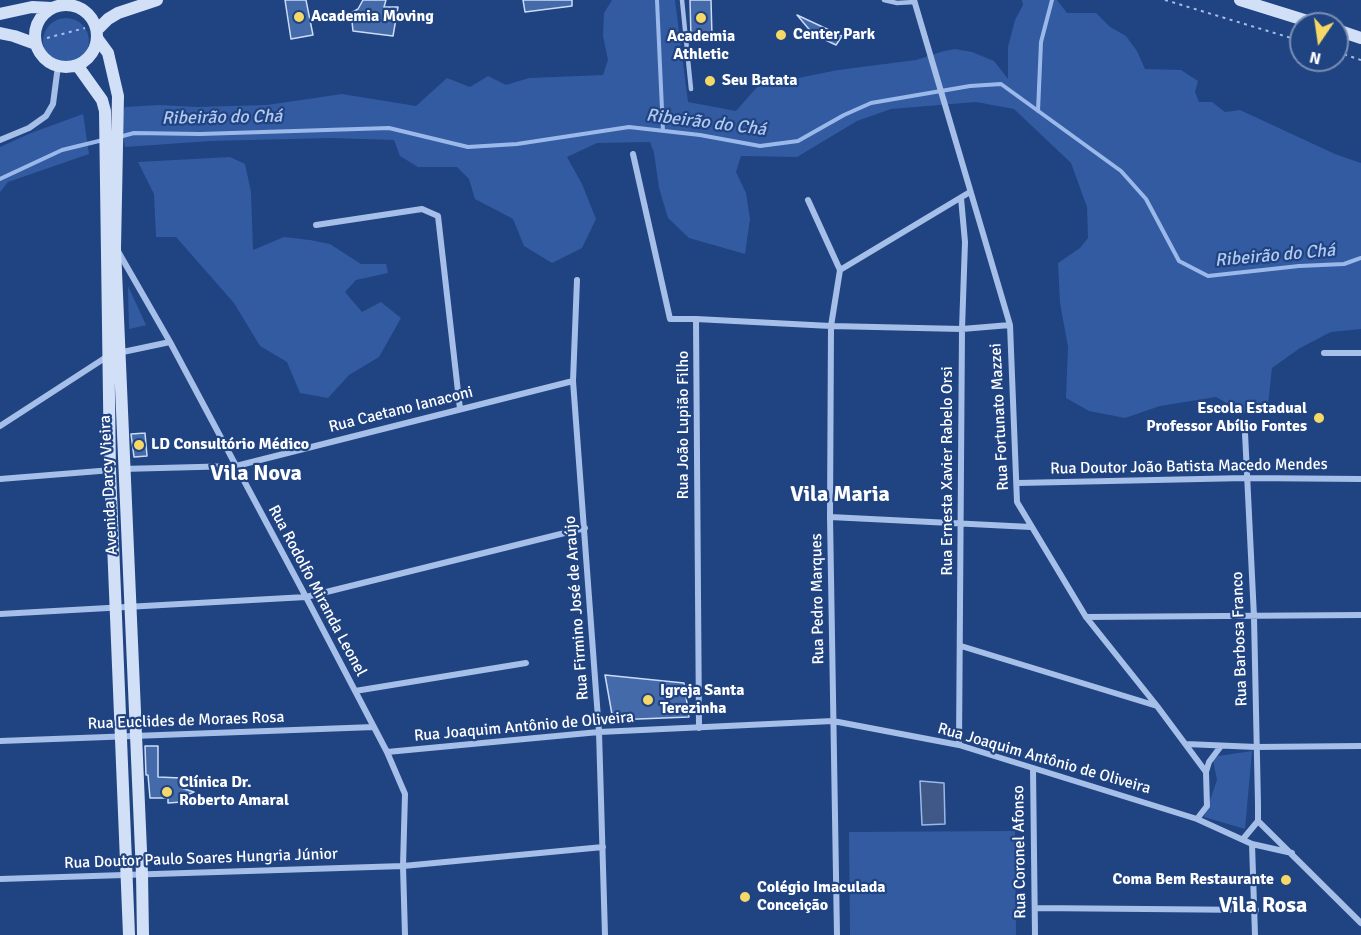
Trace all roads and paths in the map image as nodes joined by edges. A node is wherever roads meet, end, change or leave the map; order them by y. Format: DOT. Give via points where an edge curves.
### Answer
graph roads {
  1 [pos="69,0"];
  2 [pos="157,0"];
  3 [pos="682,0"];
  4 [pos="884,0"];
  5 [pos="1165,0"];
  6 [pos="1240,0"];
  7 [pos="914,1"];
  8 [pos="55,7"];
  9 [pos="0,14"];
  10 [pos="1289,15"];
  11 [pos="96,31"];
  12 [pos="0,33"];
  13 [pos="1289,37"];
  14 [pos="35,42"];
  15 [pos="77,65"];
  16 [pos="58,66"];
  17 [pos="691,89"];
  18 [pos="111,111"];
  19 [pos="0,140"];
  20 [pos="633,154"];
  21 [pos="112,164"];
  22 [pos="970,192"];
  23 [pos="961,198"];
  24 [pos="808,200"];
  25 [pos="316,225"];
  26 [pos="115,248"];
  27 [pos="840,270"];
  28 [pos="577,280"];
  29 [pos="696,319"];
  30 [pos="1010,325"];
  31 [pos="831,326"];
  32 [pos="962,329"];
  33 [pos="170,342"];
  34 [pos="1324,353"];
  35 [pos="1361,353"];
  36 [pos="114,354"];
  37 [pos="573,381"];
  38 [pos="460,410"];
  39 [pos="0,426"];
  40 [pos="1245,433"];
  41 [pos="236,466"];
  42 [pos="125,468"];
  43 [pos="111,470"];
  44 [pos="0,478"];
  45 [pos="1246,478"];
  46 [pos="1361,479"];
  47 [pos="1018,483"];
  48 [pos="830,518"];
  49 [pos="961,523"];
  50 [pos="1031,527"];
  51 [pos="585,528"];
  52 [pos="306,597"];
  53 [pos="116,608"];
  54 [pos="131,608"];
  55 [pos="0,614"];
  56 [pos="1361,615"];
  57 [pos="1086,617"];
  58 [pos="1254,617"];
  59 [pos="961,646"];
  60 [pos="526,663"];
  61 [pos="355,691"];
  62 [pos="1157,706"];
  63 [pos="833,721"];
  64 [pos="374,727"];
  65 [pos="699,728"];
  66 [pos="599,732"];
  67 [pos="121,736"];
  68 [pos="137,736"];
  69 [pos="0,741"];
  70 [pos="1186,744"];
  71 [pos="959,746"];
  72 [pos="1221,746"];
  73 [pos="1361,746"];
  74 [pos="1256,747"];
  75 [pos="387,752"];
  76 [pos="1033,768"];
  77 [pos="1206,772"];
  78 [pos="1197,819"];
  79 [pos="1258,821"];
  80 [pos="1243,839"];
  81 [pos="1252,844"];
  82 [pos="603,847"];
  83 [pos="1292,853"];
  84 [pos="403,866"];
  85 [pos="142,874"];
  86 [pos="127,875"];
  87 [pos="0,879"];
  88 [pos="1035,908"];
  89 [pos="1256,910"];
  90 [pos="1357,915"];
  91 [pos="1361,922"];
  92 [pos="129,935"];
  93 [pos="143,935"];
  94 [pos="405,935"];
  95 [pos="605,935"];
  96 [pos="837,935"];
  97 [pos="1035,935"];
  98 [pos="1255,935"];
  1 -- 8 [label="main road"];
  2 -- 11 [label="main road" via="118,13"];
  3 -- 17 [label="lane"];
  4 -- 7 [label="lane"];
  5 -- 13 [label="path"];
  6 -- 10 [label="main road"];
  7 -- 22 [label="street, Rua Fortunato Mazzei"];
  8 -- 9 [label="main road"];
  8 -- 11 [label="main road" via="70,5 82,9 92,18"];
  8 -- 14 [label="main road" via="40,19"];
  11 -- 14 [label="path"];
  11 -- 15 [label="main road" via="92,54"];
  11 -- 18 [label="main road, Avenida Darcy Vieira" via="108,53 118,96"];
  12 -- 14 [label="main road"];
  14 -- 16 [label="main road" via="44,58"];
  15 -- 16 [label="main road"];
  15 -- 18 [label="main road, Avenida Darcy Vieira"];
  16 -- 19 [label="street" via="53,104 46,116"];
  18 -- 21 [label="main road, Avenida Darcy Vieira"];
  20 -- 29 [label="street" via="670,319"];
  21 -- 26 [label="main road, Avenida Darcy Vieira"];
  21 -- 36 [label="main road, Avenida Darcy Vieira"];
  22 -- 23 [label="street"];
  22 -- 30 [label="street, Rua Fortunato Mazzei"];
  23 -- 27 [label="street"];
  23 -- 32 [label="street, Rua Ernesta Xavier Rabelo Orsi" via="965,242"];
  24 -- 27 [label="street"];
  25 -- 38 [label="street" via="422,209 438,216"];
  26 -- 33 [label="street, Rua Rodolfo Miranda Leonel"];
  26 -- 36 [label="main road, Avenida Darcy Vieira"];
  27 -- 31 [label="street, Rua Pedro Marques"];
  28 -- 37 [label="street, Rua Firmino José de Araújo"];
  29 -- 31 [label="street"];
  29 -- 65 [label="street, Rua João Lupião Filho"];
  30 -- 32 [label="street"];
  30 -- 47 [label="street, Rua Fortunato Mazzei"];
  31 -- 32 [label="street"];
  31 -- 48 [label="street, Rua Pedro Marques"];
  32 -- 49 [label="street, Rua Ernesta Xavier Rabelo Orsi"];
  33 -- 36 [label="street"];
  33 -- 41 [label="street, Rua Rodolfo Miranda Leonel"];
  34 -- 35 [label="street"];
  36 -- 39 [label="street"];
  36 -- 42 [label="main road, Avenida Darcy Vieira"];
  36 -- 43 [label="main road, Avenida Darcy Vieira"];
  37 -- 38 [label="street, Rua Caetano Ianaconi"];
  37 -- 51 [label="street, Rua Firmino José de Araújo"];
  38 -- 41 [label="street, Rua Caetano Ianaconi"];
  40 -- 45 [label="street, Rua Barbosa Franco"];
  41 -- 42 [label="street, Rua Caetano Ianaconi"];
  41 -- 52 [label="street, Rua Rodolfo Miranda Leonel"];
  42 -- 43 [label="street, Rua Caetano Ianaconi"];
  42 -- 54 [label="main road, Avenida Darcy Vieira"];
  43 -- 44 [label="street, Rua Caetano Ianaconi"];
  43 -- 53 [label="main road, Avenida Darcy Vieira"];
  45 -- 46 [label="street, Rua Doutor João Batista Macedo Mendes"];
  45 -- 47 [label="street, Rua Doutor João Batista Macedo Mendes"];
  45 -- 58 [label="street, Rua Barbosa Franco"];
  47 -- 50 [label="street, Rua Fortunato Mazzei" via="1017,502"];
  48 -- 49 [label="street"];
  48 -- 63 [label="street, Rua Pedro Marques"];
  49 -- 50 [label="street"];
  49 -- 59 [label="street, Rua Ernesta Xavier Rabelo Orsi"];
  50 -- 57 [label="street, Rua Fortunato Mazzei"];
  51 -- 52 [label="street"];
  51 -- 66 [label="street, Rua Firmino José de Araújo"];
  52 -- 54 [label="street"];
  52 -- 61 [label="street, Rua Rodolfo Miranda Leonel"];
  53 -- 54 [label="street"];
  53 -- 55 [label="street"];
  53 -- 67 [label="main road, Avenida Darcy Vieira"];
  54 -- 68 [label="main road, Avenida Darcy Vieira"];
  56 -- 58 [label="street"];
  57 -- 58 [label="street"];
  57 -- 62 [label="street, Rua Fortunato Mazzei"];
  58 -- 74 [label="street, Rua Barbosa Franco"];
  59 -- 62 [label="street"];
  59 -- 71 [label="street, Rua Ernesta Xavier Rabelo Orsi"];
  60 -- 61 [label="street"];
  61 -- 64 [label="street, Rua Rodolfo Miranda Leonel"];
  62 -- 70 [label="street, Rua Fortunato Mazzei"];
  63 -- 65 [label="street, Rua Joaquim Antônio de Oliveira"];
  63 -- 71 [label="street, Rua Joaquim Antônio de Oliveira"];
  63 -- 96 [label="street, Rua Pedro Marques"];
  64 -- 68 [label="street, Rua Euclides de Moraes Rosa"];
  64 -- 75 [label="street, Rua Rodolfo Miranda Leonel"];
  65 -- 66 [label="street, Rua Joaquim Antônio de Oliveira"];
  66 -- 75 [label="street, Rua Joaquim Antônio de Oliveira"];
  66 -- 82 [label="street, Rua Firmino José de Araújo"];
  67 -- 68 [label="street, Rua Euclides de Moraes Rosa"];
  67 -- 69 [label="street, Rua Euclides de Moraes Rosa"];
  67 -- 86 [label="main road, Avenida Darcy Vieira"];
  68 -- 85 [label="main road, Avenida Darcy Vieira"];
  70 -- 72 [label="street"];
  70 -- 77 [label="street, Rua Fortunato Mazzei"];
  71 -- 76 [label="street, Rua Joaquim Antônio de Oliveira"];
  72 -- 74 [label="street"];
  72 -- 77 [label="street"];
  73 -- 74 [label="street"];
  74 -- 79 [label="street, Rua Barbosa Franco"];
  75 -- 84 [label="street, Rua Rodolfo Miranda Leonel" via="405,794"];
  76 -- 78 [label="street, Rua Joaquim Antônio de Oliveira"];
  76 -- 88 [label="street, Rua Coronel Afonso"];
  77 -- 78 [label="street" via="1207,806"];
  78 -- 80 [label="street, Rua Joaquim Antônio de Oliveira"];
  79 -- 80 [label="street"];
  79 -- 83 [label="street"];
  80 -- 81 [label="street, Rua Joaquim Antônio de Oliveira"];
  81 -- 83 [label="street, Rua Joaquim Antônio de Oliveira"];
  81 -- 89 [label="street"];
  82 -- 84 [label="street, Rua Doutor Paulo Soares Hungria Júnior"];
  82 -- 95 [label="street, Rua Firmino José de Araújo"];
  83 -- 90 [label="street"];
  84 -- 85 [label="street, Rua Doutor Paulo Soares Hungria Júnior"];
  84 -- 94 [label="street, Rua Rodolfo Miranda Leonel"];
  85 -- 86 [label="street, Rua Doutor Paulo Soares Hungria Júnior"];
  85 -- 93 [label="main road, Avenida Darcy Vieira"];
  86 -- 87 [label="street, Rua Doutor Paulo Soares Hungria Júnior"];
  86 -- 92 [label="main road, Avenida Darcy Vieira"];
  88 -- 89 [label="street"];
  88 -- 97 [label="street, Rua Coronel Afonso"];
  89 -- 98 [label="street"];
  90 -- 91 [label="street"];
}
